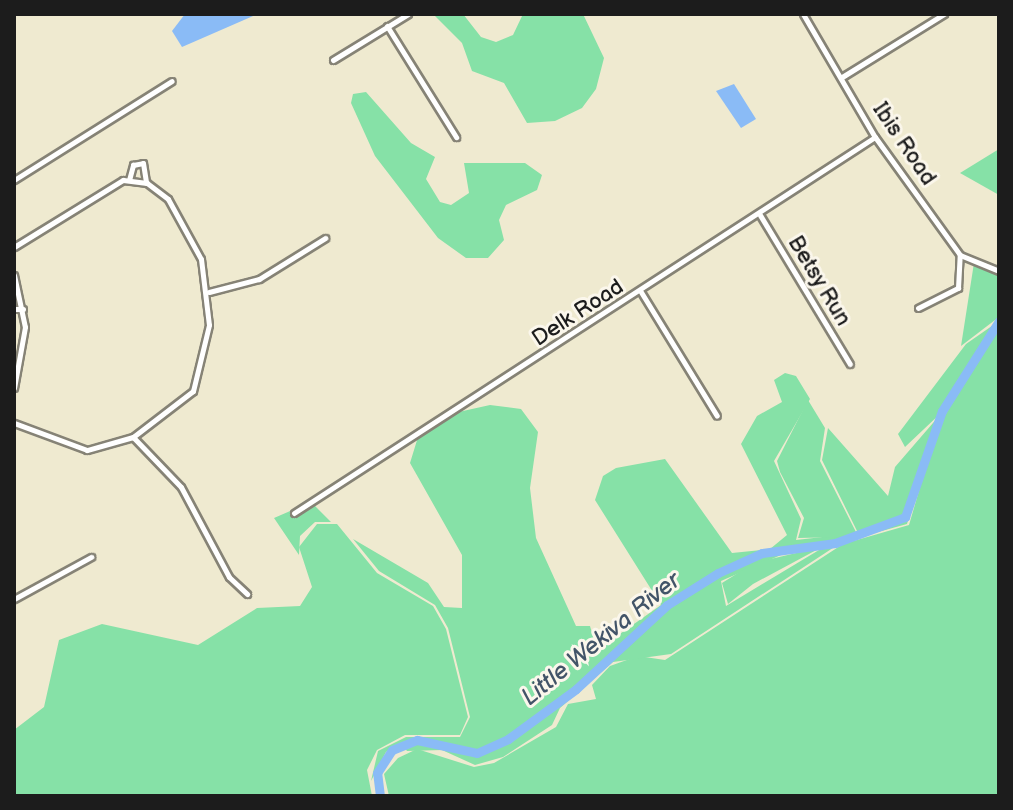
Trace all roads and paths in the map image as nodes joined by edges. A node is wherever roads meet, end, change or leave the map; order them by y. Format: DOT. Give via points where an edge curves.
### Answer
graph roads {
  1 [pos="408,14"];
  2 [pos="803,14"];
  3 [pos="944,14"];
  4 [pos="387,26"];
  5 [pos="333,60"];
  6 [pos="842,77"];
  7 [pos="172,81"];
  8 [pos="456,137"];
  9 [pos="875,137"];
  10 [pos="14,180"];
  11 [pos="129,180"];
  12 [pos="146,183"];
  13 [pos="760,215"];
  14 [pos="325,238"];
  15 [pos="14,247"];
  16 [pos="960,255"];
  17 [pos="999,271"];
  18 [pos="14,275"];
  19 [pos="209,292"];
  20 [pos="641,292"];
  21 [pos="918,308"];
  22 [pos="14,309"];
  23 [pos="23,309"];
  24 [pos="850,364"];
  25 [pos="14,388"];
  26 [pos="717,416"];
  27 [pos="14,423"];
  28 [pos="133,437"];
  29 [pos="294,513"];
  30 [pos="91,557"];
  31 [pos="247,594"];
  32 [pos="14,599"];
  1 -- 4 [label="street"];
  2 -- 6 [label="street, Ibis Road"];
  3 -- 6 [label="street"];
  4 -- 5 [label="street"];
  4 -- 8 [label="street"];
  6 -- 9 [label="street, Ibis Road"];
  7 -- 10 [label="street"];
  9 -- 13 [label="street, Delk Road"];
  9 -- 16 [label="street, Ibis Road"];
  11 -- 12 [label="street"];
  11 -- 12 [label="street" via="133,165 143,163"];
  11 -- 15 [label="street"];
  12 -- 19 [label="street" via="168,199 190,235"];
  13 -- 20 [label="street, Delk Road"];
  13 -- 24 [label="street, Betsy Run"];
  14 -- 19 [label="street" via="259,279"];
  16 -- 17 [label="street"];
  16 -- 21 [label="street" via="958,288"];
  18 -- 23 [label="street"];
  19 -- 28 [label="street" via="207,339 193,391"];
  20 -- 26 [label="street"];
  20 -- 29 [label="street, Delk Road"];
  22 -- 23 [label="street"];
  23 -- 25 [label="street"];
  27 -- 28 [label="street" via="88,450"];
  28 -- 31 [label="street" via="181,487 229,577"];
  30 -- 32 [label="street"];
}
